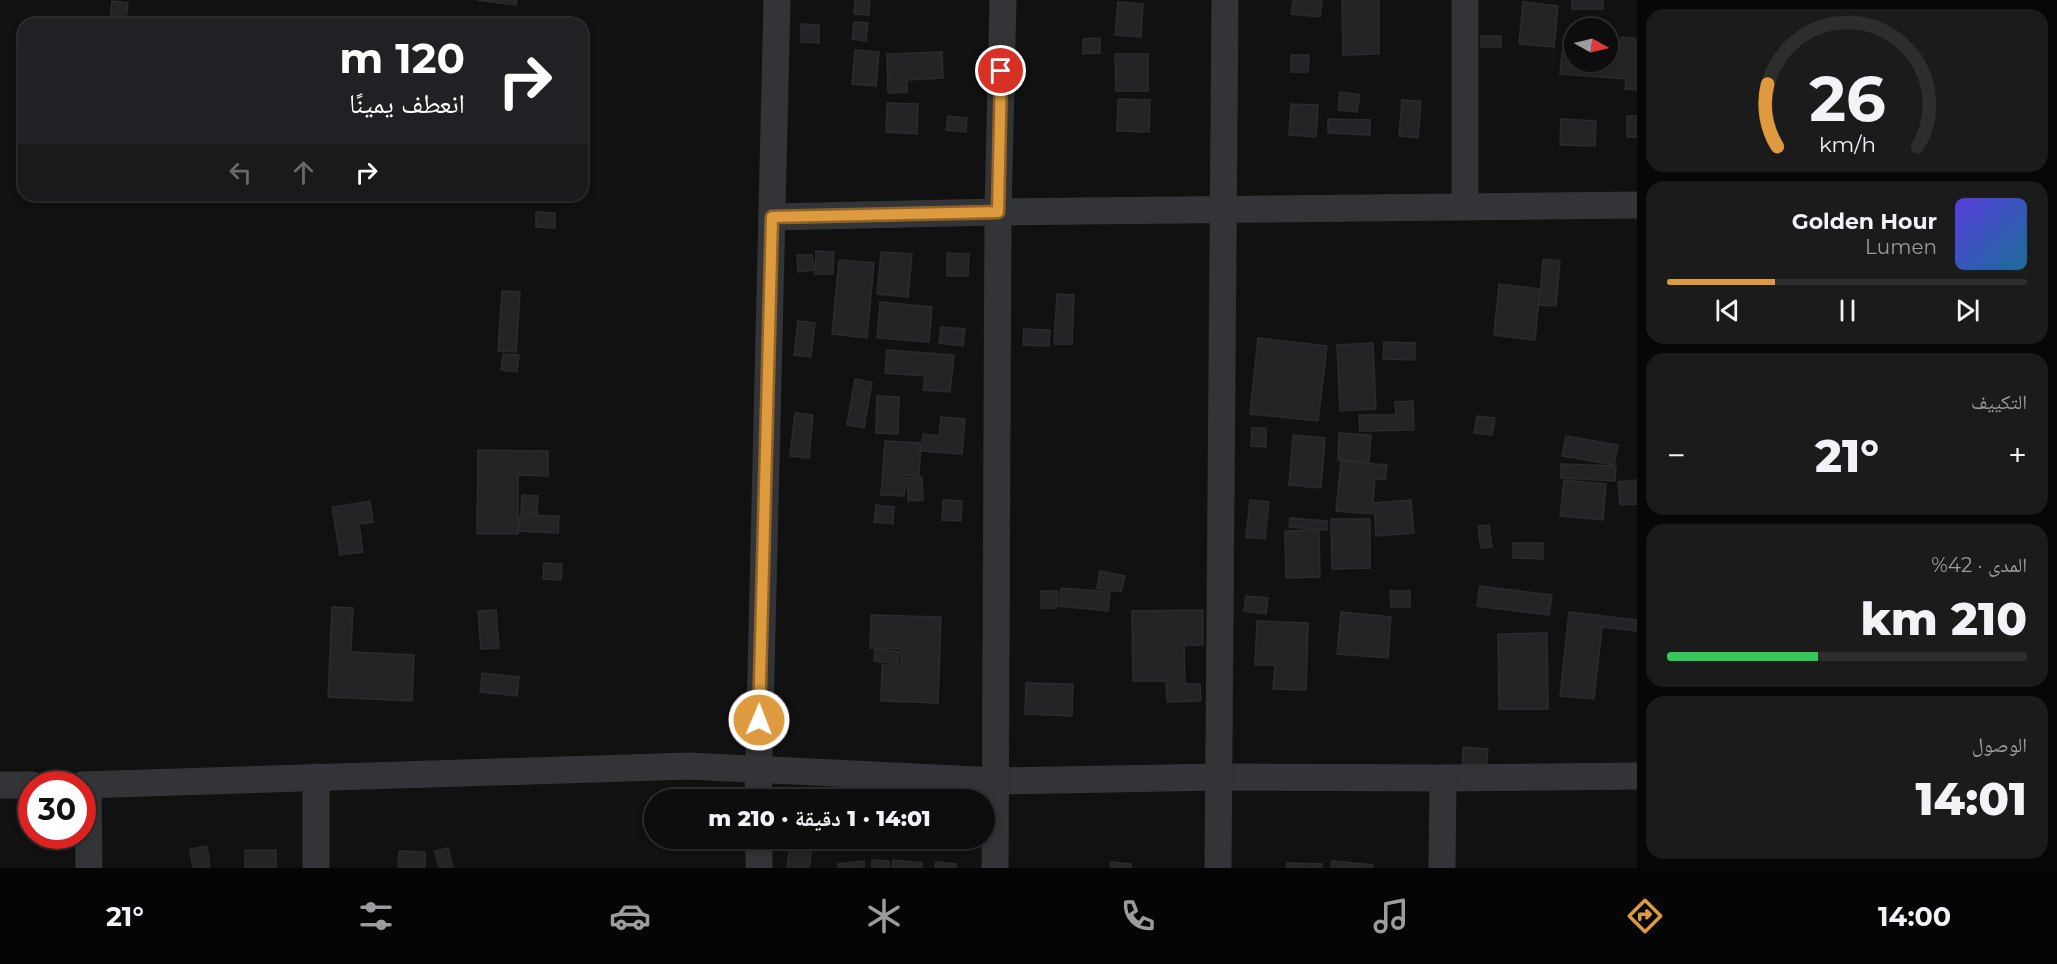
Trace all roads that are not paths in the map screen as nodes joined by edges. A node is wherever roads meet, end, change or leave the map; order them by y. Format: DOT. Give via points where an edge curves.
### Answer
graph roads {
  1 [pos="777,0"];
  2 [pos="1003,0"];
  3 [pos="1225,0"];
  4 [pos="1465,0"];
  5 [pos="1637,205"];
  6 [pos="1465,207"];
  7 [pos="1224,210"];
  8 [pos="998,212"];
  9 [pos="772,217"];
  10 [pos="758,768"];
  11 [pos="1637,776"];
  12 [pos="316,777"];
  13 [pos="1219,777"];
  14 [pos="1443,778"];
  15 [pos="997,781"];
  16 [pos="18,785"];
  17 [pos="96,785"];
  18 [pos="0,786"];
  19 [pos="758,789"];
  20 [pos="88,849"];
  21 [pos="759,849"];
  22 [pos="89,868"];
  23 [pos="316,868"];
  24 [pos="759,868"];
  25 [pos="995,868"];
  26 [pos="1218,868"];
  27 [pos="1442,868"];
  1 -- 9 [label="street"];
  2 -- 8 [label="street"];
  3 -- 7 [label="street"];
  4 -- 6 [label="street"];
  5 -- 6 [label="street"];
  6 -- 7 [label="street"];
  7 -- 8 [label="street"];
  7 -- 13 [label="street"];
  8 -- 9 [label="street"];
  8 -- 15 [label="street"];
  9 -- 10 [label="street"];
  10 -- 12 [label="street" via="689,766"];
  10 -- 15 [label="street"];
  10 -- 19 [label="street"];
  11 -- 14 [label="street"];
  12 -- 17 [label="street"];
  12 -- 23 [label="street"];
  13 -- 14 [label="street"];
  13 -- 15 [label="street"];
  13 -- 26 [label="street"];
  14 -- 27 [label="street"];
  15 -- 25 [label="street"];
  16 -- 18 [label="street"];
  20 -- 22 [label="street"];
  21 -- 24 [label="street"];
}
